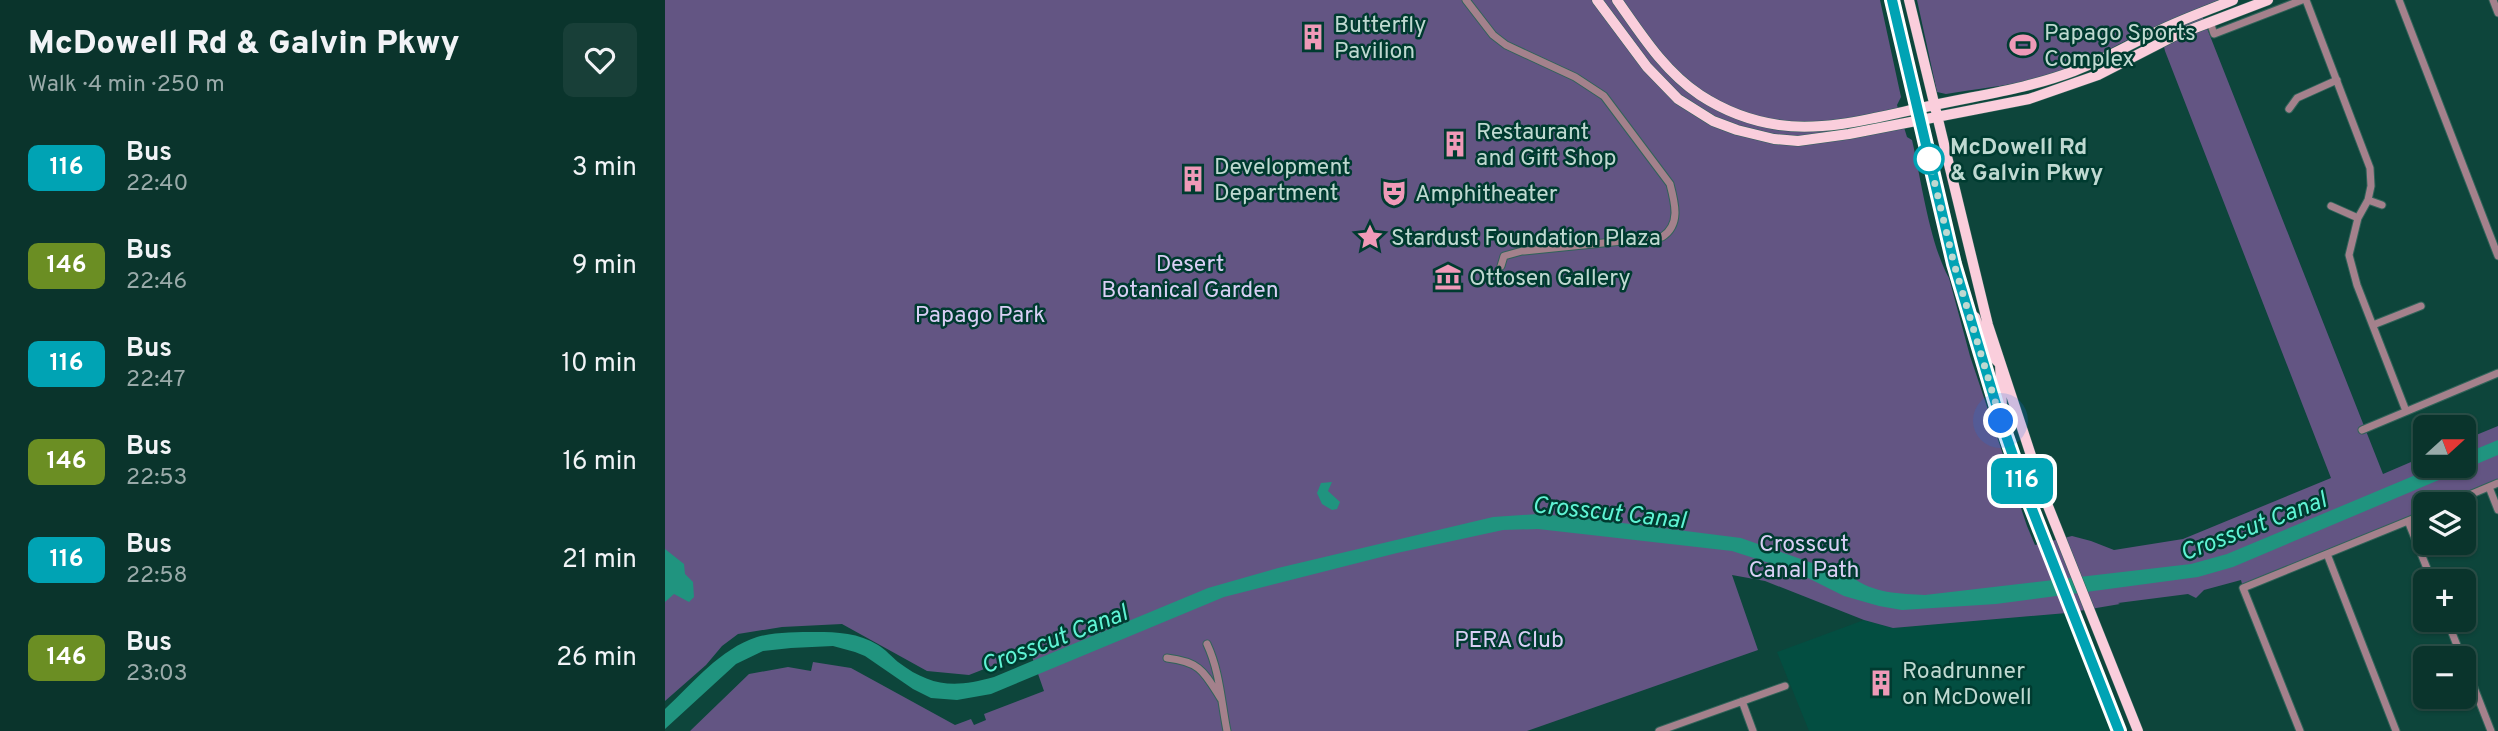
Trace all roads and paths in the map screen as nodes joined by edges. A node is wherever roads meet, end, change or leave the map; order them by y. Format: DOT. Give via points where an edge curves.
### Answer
graph roads {
  1 [pos="1466,0"];
  2 [pos="1597,0"];
  3 [pos="1616,0"];
  4 [pos="1892,0"];
  5 [pos="1909,0"];
  6 [pos="2233,0"];
  7 [pos="2268,0"];
  8 [pos="2304,0"];
  9 [pos="2399,0"];
  10 [pos="2493,0"];
  11 [pos="2498,13"];
  12 [pos="2210,22"];
  13 [pos="2093,63"];
  14 [pos="2098,75"];
  15 [pos="2337,80"];
  16 [pos="1933,105"];
  17 [pos="1916,108"];
  18 [pos="2289,109"];
  19 [pos="1937,118"];
  20 [pos="1920,121"];
  21 [pos="2368,200"];
  22 [pos="2382,205"];
  23 [pos="2331,206"];
  24 [pos="2358,218"];
  25 [pos="2498,256"];
  26 [pos="1501,266"];
  27 [pos="1962,292"];
  28 [pos="2421,306"];
  29 [pos="2373,325"];
  30 [pos="2000,364"];
  31 [pos="2498,373"];
  32 [pos="2406,411"];
  33 [pos="2362,430"];
  34 [pos="2006,436"];
  35 [pos="2498,483"];
  36 [pos="2489,487"];
  37 [pos="2476,492"];
  38 [pos="2498,509"];
  39 [pos="2413,519"];
  40 [pos="2408,521"];
  41 [pos="2327,554"];
  42 [pos="2427,569"];
  43 [pos="1207,644"];
  44 [pos="1167,658"];
  45 [pos="1785,686"];
  46 [pos="2476,693"];
  47 [pos="1221,700"];
  48 [pos="1742,701"];
  49 [pos="1227,731"];
  50 [pos="1659,731"];
  51 [pos="1753,731"];
  52 [pos="2119,731"];
  53 [pos="2138,731"];
  54 [pos="2300,731"];
  55 [pos="2396,731"];
  56 [pos="2491,731"];
  1 -- 26 [label="street" via="1506,45 1604,96 1670,184 1675,214 1673,228 1662,237 1523,251 1504,256"];
  2 -- 20 [label="main road" via="1667,89 1702,115 1737,130 1774,139 1809,140"];
  3 -- 17 [label="main road" via="1654,52 1682,80 1712,102 1744,116 1777,125 1807,126"];
  4 -- 17 [label="main road"];
  5 -- 16 [label="main road"];
  6 -- 13 [label="main road"];
  7 -- 12 [label="main road"];
  8 -- 12 [label="street" via="2214,34"];
  8 -- 15 [label="street"];
  9 -- 25 [label="street"];
  10 -- 11 [label="street"];
  12 -- 14 [label="main road"];
  13 -- 14 [label="main road"];
  13 -- 16 [label="main road" via="2017,90"];
  14 -- 19 [label="main road" via="2029,99"];
  15 -- 18 [label="street" via="2297,99"];
  15 -- 21 [label="street" via="2370,168"];
  16 -- 17 [label="main road"];
  16 -- 19 [label="main road"];
  17 -- 20 [label="main road"];
  19 -- 20 [label="main road"];
  19 -- 30 [label="main road"];
  20 -- 27 [label="main road"];
  21 -- 22 [label="street"];
  21 -- 24 [label="street"];
  23 -- 24 [label="street"];
  24 -- 29 [label="street" via="2349,255"];
  27 -- 30 [label="main road" via="1987,351"];
  27 -- 34 [label="main road"];
  28 -- 29 [label="street"];
  29 -- 32 [label="street"];
  30 -- 34 [label="main road"];
  30 -- 53 [label="main road" via="2046,502"];
  31 -- 32 [label="street"];
  32 -- 33 [label="street"];
  34 -- 52 [label="main road"];
  35 -- 36 [label="street"];
  36 -- 37 [label="street"];
  36 -- 38 [label="street"];
  39 -- 40 [label="street"];
  40 -- 41 [label="street"];
  40 -- 42 [label="street"];
  41 -- 54 [label="street" via="2243,588"];
  41 -- 55 [label="street"];
  43 -- 47 [label="street" via="1221,684"];
  44 -- 47 [label="street" via="1198,666"];
  45 -- 48 [label="street"];
  46 -- 56 [label="street"];
  47 -- 49 [label="street"];
  48 -- 50 [label="street"];
  48 -- 51 [label="street"];
}
